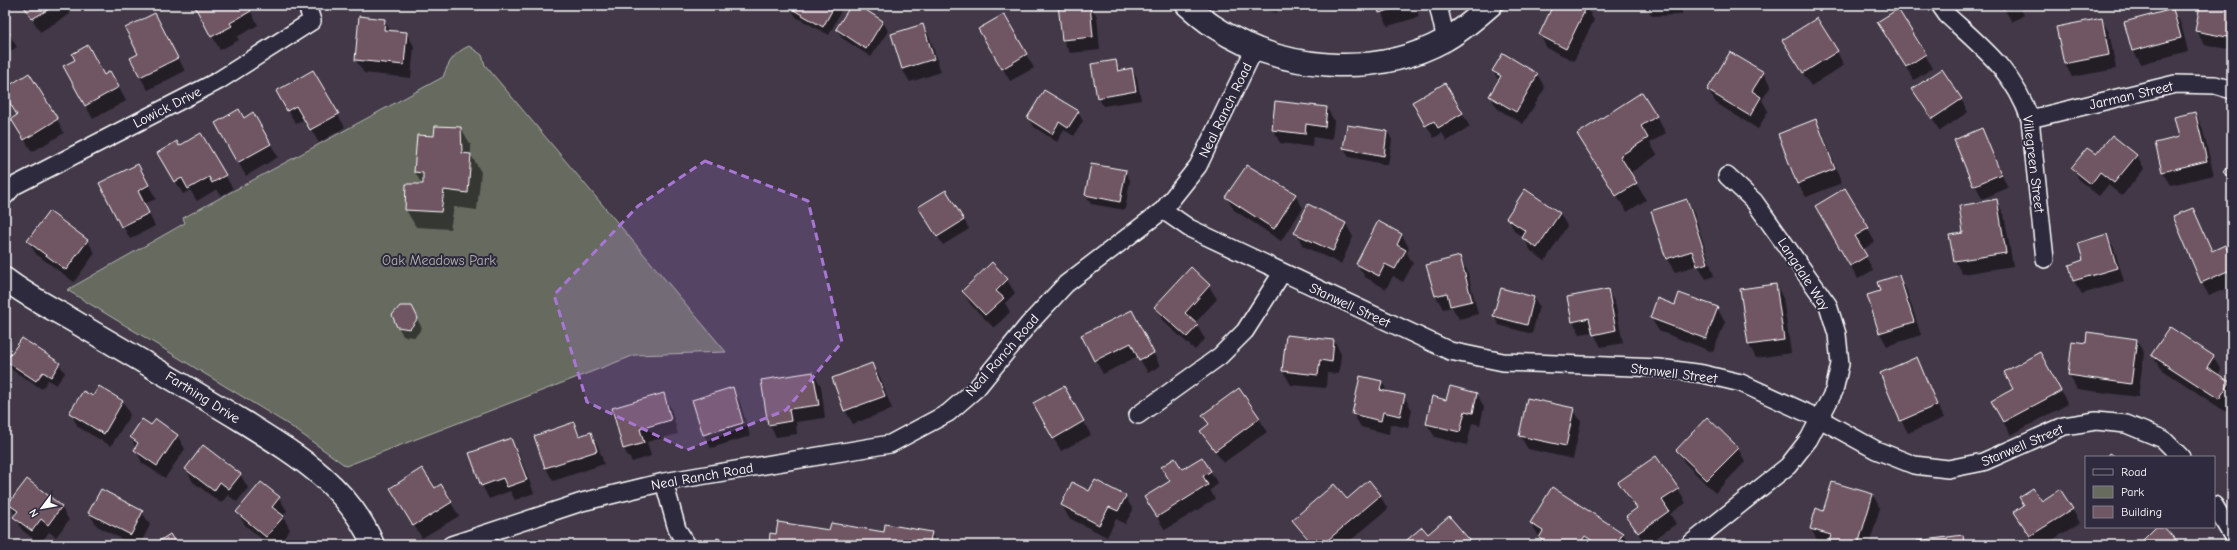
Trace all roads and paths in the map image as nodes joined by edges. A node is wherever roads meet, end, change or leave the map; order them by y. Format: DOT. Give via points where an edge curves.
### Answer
graph roads {
  1 [pos="307,5"];
  2 [pos="1187,5"];
  3 [pos="1438,5"];
  4 [pos="1491,5"];
  5 [pos="1940,5"];
  6 [pos="1446,40"];
  7 [pos="1255,48"];
  8 [pos="2232,90"];
  9 [pos="2030,119"];
  10 [pos="1727,176"];
  11 [pos="5,196"];
  12 [pos="1163,210"];
  13 [pos="2045,259"];
  14 [pos="1282,273"];
  15 [pos="5,279"];
  16 [pos="1138,415"];
  17 [pos="1820,419"];
  18 [pos="2180,456"];
  19 [pos="664,482"];
  20 [pos="2215,507"];
  21 [pos="2232,535"];
  22 [pos="373,545"];
  23 [pos="451,545"];
  24 [pos="687,545"];
  25 [pos="1689,545"];
  1 -- 11 [label="street, Lowick Drive" via="312,21 306,26 218,81 14,186"];
  2 -- 7 [label="street" via="1213,26"];
  3 -- 6 [label="street"];
  4 -- 6 [label="street"];
  5 -- 9 [label="street, Villegreen Street" via="1947,15 2002,67 2023,98"];
  6 -- 7 [label="street" via="1414,54 1376,63 1347,65 1310,63"];
  7 -- 12 [label="street, Neal Ranch Road" via="1198,166"];
  8 -- 9 [label="street, Jarman Street" via="2215,85 2175,84"];
  9 -- 13 [label="street, Villegreen Street"];
  10 -- 17 [label="street, Langdale Way" via="1754,201 1828,305 1837,334 1840,364 1834,391"];
  12 -- 14 [label="street, Stanwell Street" via="1189,228"];
  12 -- 19 [label="street, Neal Ranch Road" via="1066,284 1028,325 977,388 948,413 918,431 890,444 860,451"];
  14 -- 16 [label="street" via="1245,331 1220,356"];
  14 -- 17 [label="street, Stanwell Street" via="1450,351 1503,362 1659,368 1702,374 1742,383"];
  15 -- 22 [label="street, Farthing Drive" via="177,380 321,473 347,501"];
  17 -- 18 [label="street, Stanwell Street" via="1876,450 1914,466 1942,469 1983,462 2064,426 2096,421 2126,424 2163,439"];
  17 -- 25 [label="street, Langdale Way" via="1809,439 1788,466"];
  19 -- 23 [label="street, Neal Ranch Road" via="582,502"];
  19 -- 24 [label="street" via="677,529"];
  20 -- 21 [label="street"];
}
